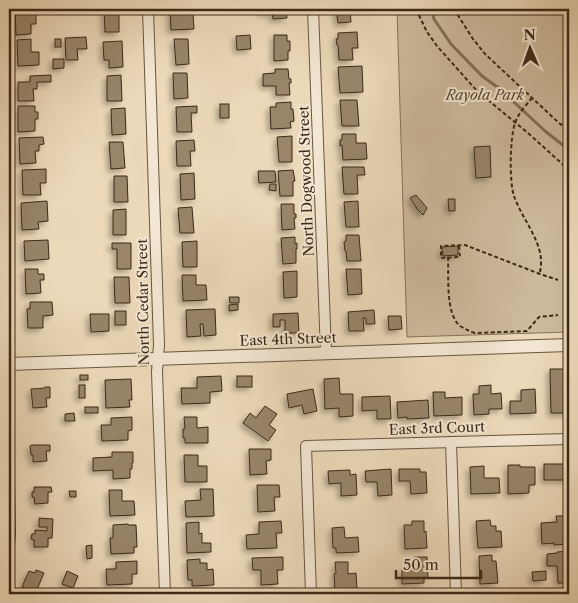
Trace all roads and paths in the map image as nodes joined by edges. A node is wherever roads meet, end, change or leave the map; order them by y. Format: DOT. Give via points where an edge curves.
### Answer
graph roads {
  1 [pos="148,9"];
  2 [pos="313,9"];
  3 [pos="416,9"];
  4 [pos="454,9"];
  5 [pos="532,98"];
  6 [pos="515,123"];
  7 [pos="569,130"];
  8 [pos="569,170"];
  9 [pos="459,246"];
  10 [pos="448,257"];
  11 [pos="540,274"];
  12 [pos="558,280"];
  13 [pos="558,316"];
  14 [pos="569,345"];
  15 [pos="326,353"];
  16 [pos="158,359"];
  17 [pos="9,364"];
  18 [pos="569,439"];
  19 [pos="451,442"];
  20 [pos="9,478"];
  21 [pos="9,545"];
  22 [pos="165,594"];
  23 [pos="311,594"];
  24 [pos="456,594"];
  1 -- 16 [label="street, North Cedar Street"];
  2 -- 15 [label="street, North Dogwood Street"];
  3 -- 6 [label="path" via="437,46 477,91"];
  4 -- 5 [label="path" via="485,54"];
  5 -- 6 [label="path"];
  5 -- 7 [label="path"];
  6 -- 8 [label="path"];
  6 -- 11 [label="path" via="512,140 514,195 536,239"];
  9 -- 10 [label="path" via="460,257"];
  9 -- 10 [label="path" via="441,246 441,258"];
  9 -- 11 [label="path" via="465,245"];
  10 -- 13 [label="path" via="451,308 457,323 468,330 474,333 527,331 539,316"];
  11 -- 12 [label="path"];
  14 -- 15 [label="street, East 4th Street"];
  15 -- 16 [label="street, East 4th Street"];
  16 -- 17 [label="street, East 4th Street"];
  16 -- 22 [label="street, North Cedar Street"];
  18 -- 19 [label="street, East 3rd Court"];
  19 -- 23 [label="street, East 3rd Court" via="306,446"];
  19 -- 24 [label="street"];
  20 -- 21 [label="street"];
}
